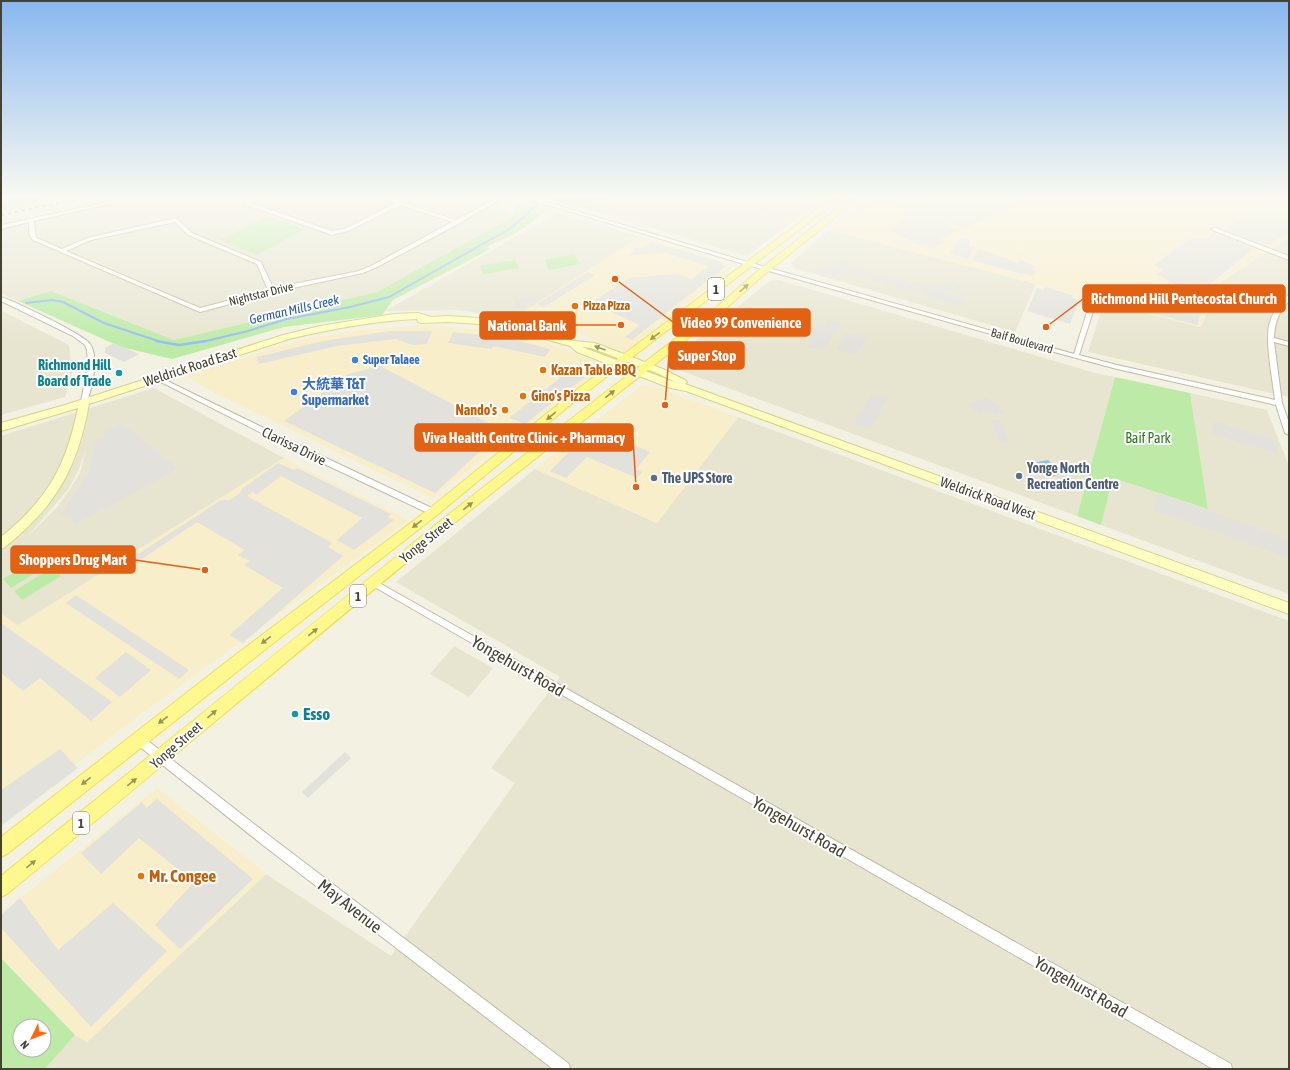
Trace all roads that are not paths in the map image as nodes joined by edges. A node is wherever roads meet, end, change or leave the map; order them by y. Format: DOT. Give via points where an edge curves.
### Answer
graph roads {
  1 [pos="55,247"];
  2 [pos="70,247"];
  3 [pos="221,247"];
  4 [pos="411,247"];
  5 [pos="694,247"];
  6 [pos="772,247"];
  7 [pos="793,247"];
  8 [pos="1260,247"];
  9 [pos="63,250"];
  10 [pos="1289,258"];
  11 [pos="750,264"];
  12 [pos="767,268"];
  13 [pos="271,291"];
  14 [pos="1095,296"];
  15 [pos="1289,297"];
  16 [pos="3,300"];
  17 [pos="1271,339"];
  18 [pos="1289,344"];
  19 [pos="1076,356"];
  20 [pos="622,361"];
  21 [pos="642,370"];
  22 [pos="157,378"];
  23 [pos="84,402"];
  24 [pos="1279,403"];
  25 [pos="1,427"];
  26 [pos="1289,433"];
  27 [pos="433,512"];
  28 [pos="1,544"];
  29 [pos="374,583"];
  30 [pos="1289,609"];
  31 [pos="139,740"];
  32 [pos="161,758"];
  33 [pos="1,848"];
  34 [pos="1,888"];
  35 [pos="564,1069"];
  36 [pos="1226,1069"];
  1 -- 9 [label="street, Nightstar Drive"];
  2 -- 9 [label="street"];
  3 -- 13 [label="street" via="259,263"];
  4 -- 13 [label="street, Nightstar Drive" via="361,272"];
  5 -- 11 [label="street, Baif Boulevard"];
  6 -- 11 [label="main road, Yonge Street / 1"];
  7 -- 12 [label="main road, Yonge Street / 1"];
  8 -- 10 [label="street"];
  9 -- 13 [label="street, Nightstar Drive" via="200,310"];
  11 -- 12 [label="street, Baif Boulevard"];
  11 -- 20 [label="main road, Yonge Street / 1, one-way"];
  12 -- 19 [label="street, Baif Boulevard"];
  21 -- 12 [label="main road, Yonge Street / 1, one-way"];
  14 -- 19 [label="street"];
  15 -- 17 [label="street" via="1278,310 1272,323"];
  16 -- 23 [label="street" via="75,335 89,346 90,370"];
  17 -- 18 [label="street"];
  17 -- 24 [label="street"];
  19 -- 24 [label="street, Baif Boulevard"];
  20 -- 21 [label="street, Weldrick Road East"];
  20 -- 22 [label="street, Weldrick Road East" via="580,350 573,344 545,334 494,322 382,320 286,337"];
  20 -- 27 [label="main road, Yonge Street / 1, one-way" via="571,399"];
  29 -- 21 [label="main road, Yonge Street / 1, one-way"];
  21 -- 30 [label="street, Weldrick Road West" via="674,386 688,388"];
  22 -- 23 [label="street, Weldrick Road East"];
  22 -- 27 [label="street, Clarissa Drive"];
  23 -- 25 [label="street, Weldrick Road East"];
  23 -- 28 [label="street" via="74,444 65,470 54,489 39,508"];
  24 -- 26 [label="street"];
  27 -- 31 [label="main road, Yonge Street / 1, one-way"];
  32 -- 29 [label="main road, Yonge Street / 1, one-way"];
  29 -- 36 [label="street, Yongehurst Road"];
  31 -- 32 [label="street, May Avenue"];
  31 -- 33 [label="main road, Yonge Street / 1, one-way"];
  34 -- 32 [label="main road, Yonge Street / 1, one-way"];
  32 -- 35 [label="street, May Avenue"];
}
